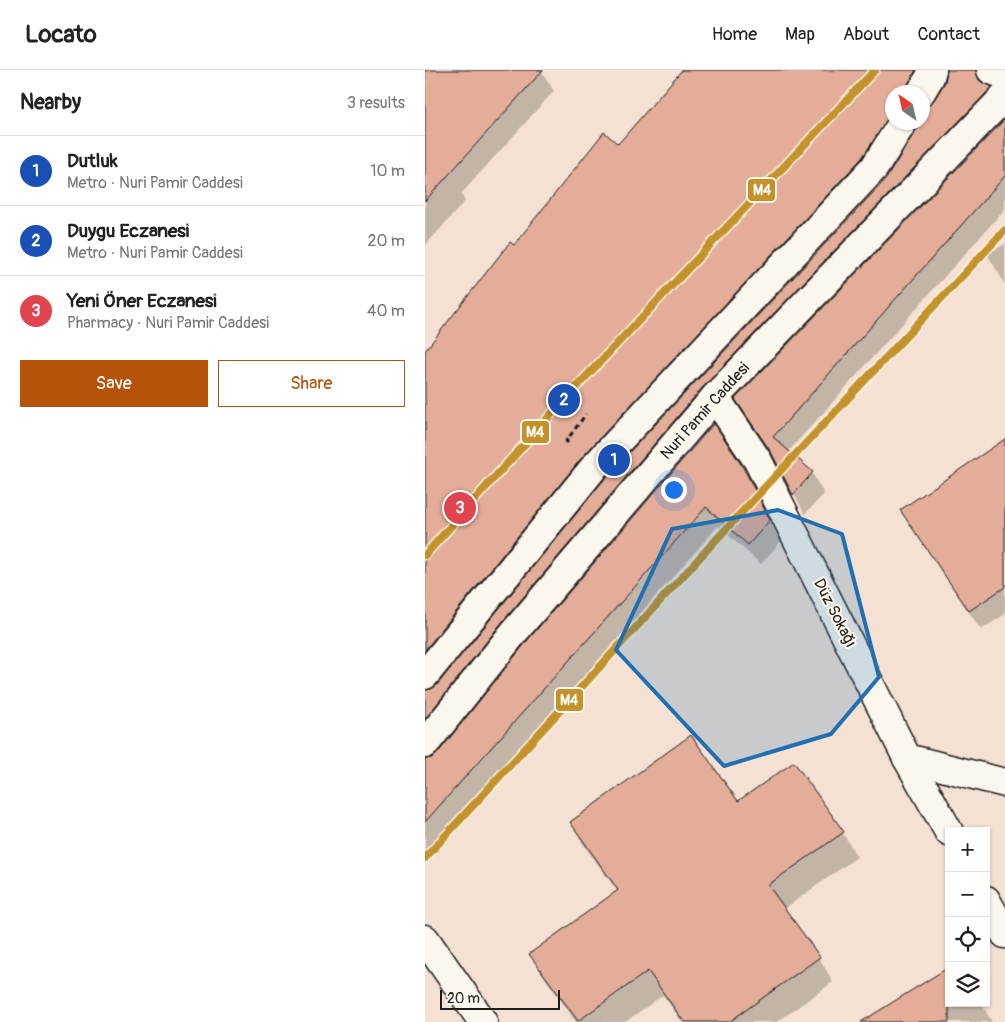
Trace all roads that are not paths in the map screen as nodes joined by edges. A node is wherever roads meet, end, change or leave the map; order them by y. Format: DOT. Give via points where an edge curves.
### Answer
graph roads {
  1 [pos="932,70"];
  2 [pos="991,70"];
  3 [pos="1005,75"];
  4 [pos="926,85"];
  5 [pos="1005,96"];
  6 [pos="898,130"];
  7 [pos="715,397"];
  8 [pos="425,676"];
  9 [pos="425,744"];
  10 [pos="907,758"];
  11 [pos="1005,783"];
  12 [pos="946,827"];
  13 [pos="990,907"];
  14 [pos="1005,934"];
  15 [pos="425,939"];
  16 [pos="483,1022"];
  1 -- 4 [label="main road"];
  2 -- 3 [label="main road"];
  5 -- 7 [label="main road, Nuri Pamir Caddesi"];
  6 -- 8 [label="main road" via="875,168 595,466"];
  7 -- 9 [label="main road, Nuri Pamir Caddesi" via="515,631"];
  7 -- 10 [label="main road, Düz Sokağı" via="758,461"];
  10 -- 11 [label="main road"];
  10 -- 12 [label="main road, Düz Sokağı"];
  13 -- 14 [label="main road"];
  15 -- 16 [label="main road"];
}
